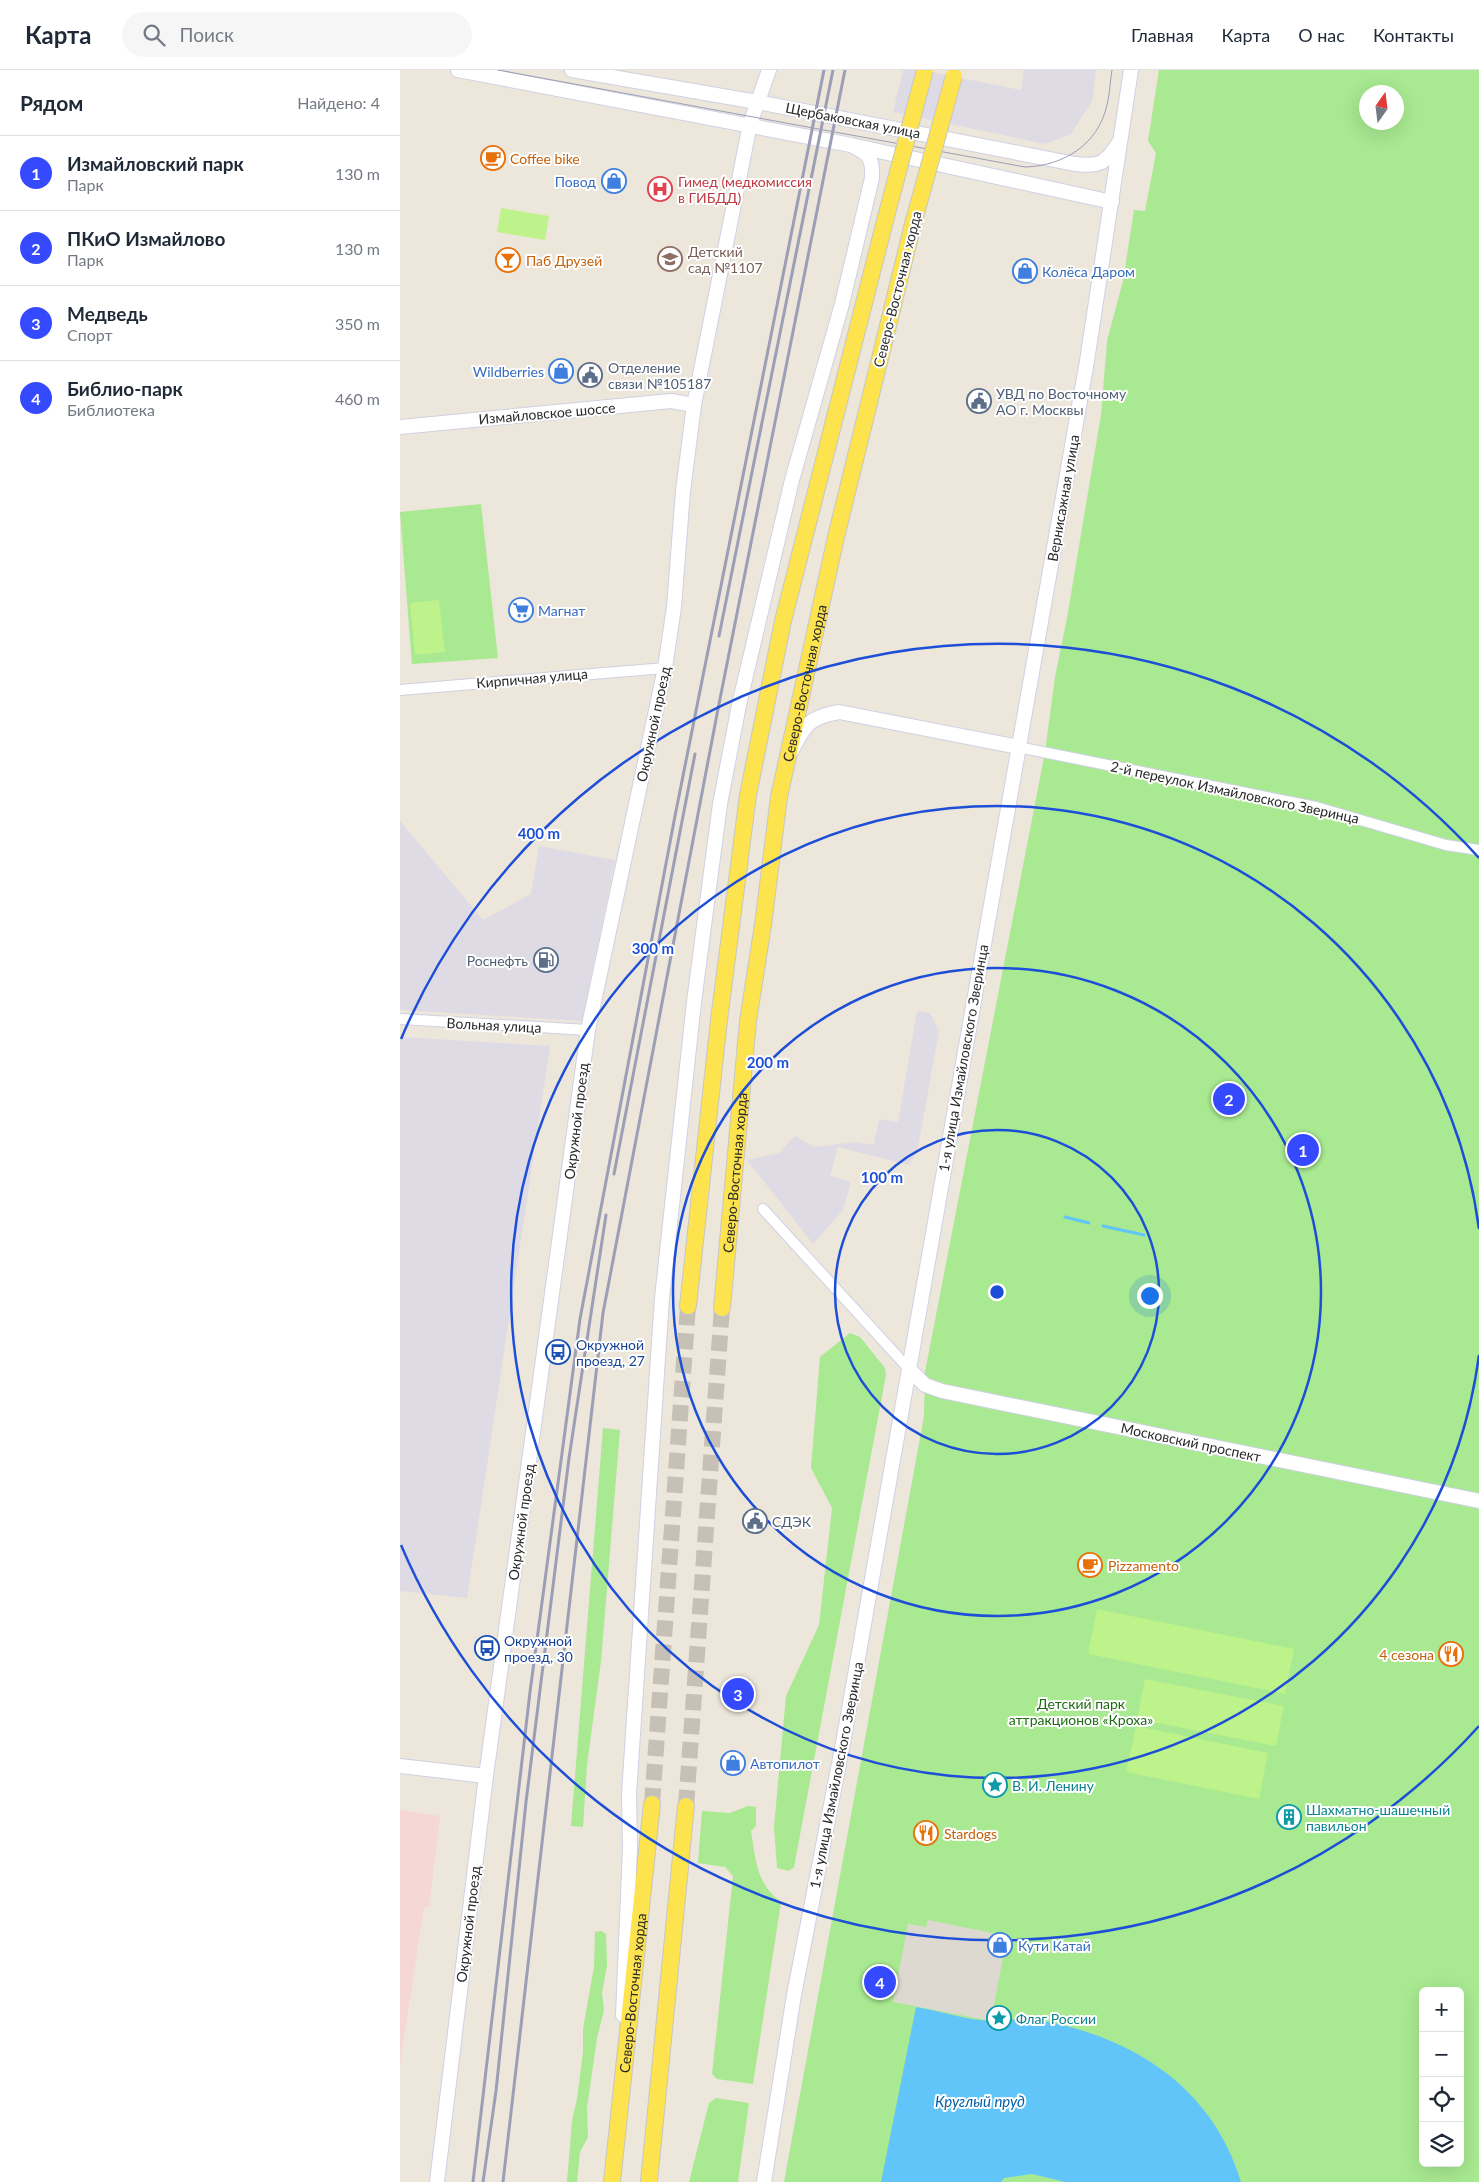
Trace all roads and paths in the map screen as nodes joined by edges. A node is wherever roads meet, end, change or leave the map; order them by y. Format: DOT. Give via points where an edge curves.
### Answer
graph roads {
  1 [pos="458,70"];
  2 [pos="572,70"];
  3 [pos="768,70"];
  4 [pos="925,70"];
  5 [pos="1131,70"];
  6 [pos="955,73"];
  7 [pos="757,102"];
  8 [pos="750,124"];
  9 [pos="1121,139"];
  10 [pos="851,144"];
  11 [pos="1112,202"];
  12 [pos="694,404"];
  13 [pos="400,427"];
  14 [pos="664,668"];
  15 [pos="400,690"];
  16 [pos="1018,747"];
  17 [pos="786,762"];
  18 [pos="1479,850"];
  19 [pos="400,1019"];
  20 [pos="588,1030"];
  21 [pos="763,1209"];
  22 [pos="688,1306"];
  23 [pos="722,1308"];
  24 [pos="909,1369"];
  25 [pos="1479,1501"];
  26 [pos="400,1766"];
  27 [pos="486,1776"];
  28 [pos="652,1804"];
  29 [pos="686,1806"];
  30 [pos="617,2136"];
  31 [pos="437,2182"];
  32 [pos="612,2182"];
  33 [pos="649,2182"];
  34 [pos="764,2182"];
  1 -- 8 [label="main road, Щербаковская улица"];
  2 -- 7 [label="main road, Щербаковская улица"];
  3 -- 7 [label="main road, Окружной проезд"];
  4 -- 22 [label="main road, Северо-Восточная хорда, bridge" via="783,621 748,794"];
  5 -- 9 [label="main road, Вернисажная улица"];
  6 -- 17 [label="main road, Северо-Восточная хорда, bridge" via="913,224 836,537"];
  7 -- 8 [label="main road, Окружной проезд"];
  7 -- 9 [label="main road, Щербаковская улица" via="1088,165 1104,161"];
  8 -- 10 [label="main road, Щербаковская улица"];
  8 -- 12 [label="main road, Окружной проезд"];
  9 -- 11 [label="main road, Вернисажная улица"];
  10 -- 11 [label="main road, Щербаковская улица"];
  10 -- 30 [label="main road" via="870,157 872,178 842,304 792,480 728,756 694,1002 662,1298 628,1794 630,1848"];
  11 -- 16 [label="main road, Вернисажная улица"];
  12 -- 13 [label="main road, Измайловское шоссе" via="672,401"];
  12 -- 14 [label="main road, Окружной проезд" via="674,606"];
  14 -- 15 [label="street, Кирпичная улица"];
  14 -- 20 [label="main road, Окружной проезд"];
  16 -- 17 [label="main road" via="839,712 820,715 808,723"];
  16 -- 18 [label="street, 2-й переулок Измайловского Зверинца" via="1316,807 1446,845"];
  16 -- 24 [label="main road, 1-я улица Измайловского Зверинца"];
  17 -- 23 [label="main road, Северо-Восточная хорда" via="748,1021"];
  19 -- 20 [label="street, Вольная улица"];
  20 -- 27 [label="main road, Окружной проезд"];
  21 -- 24 [label="street"];
  24 -- 25 [label="main road, Московский проспект" via="925,1385 942,1391"];
  24 -- 34 [label="main road, 1-я улица Измайловского Зверинца" via="843,1743 794,1995"];
  26 -- 27 [label="main road"];
  27 -- 31 [label="main road, Окружной проезд"];
  28 -- 30 [label="main road, Северо-Восточная хорда"];
  29 -- 33 [label="main road"];
  30 -- 32 [label="main road, Северо-Восточная хорда"];
}
